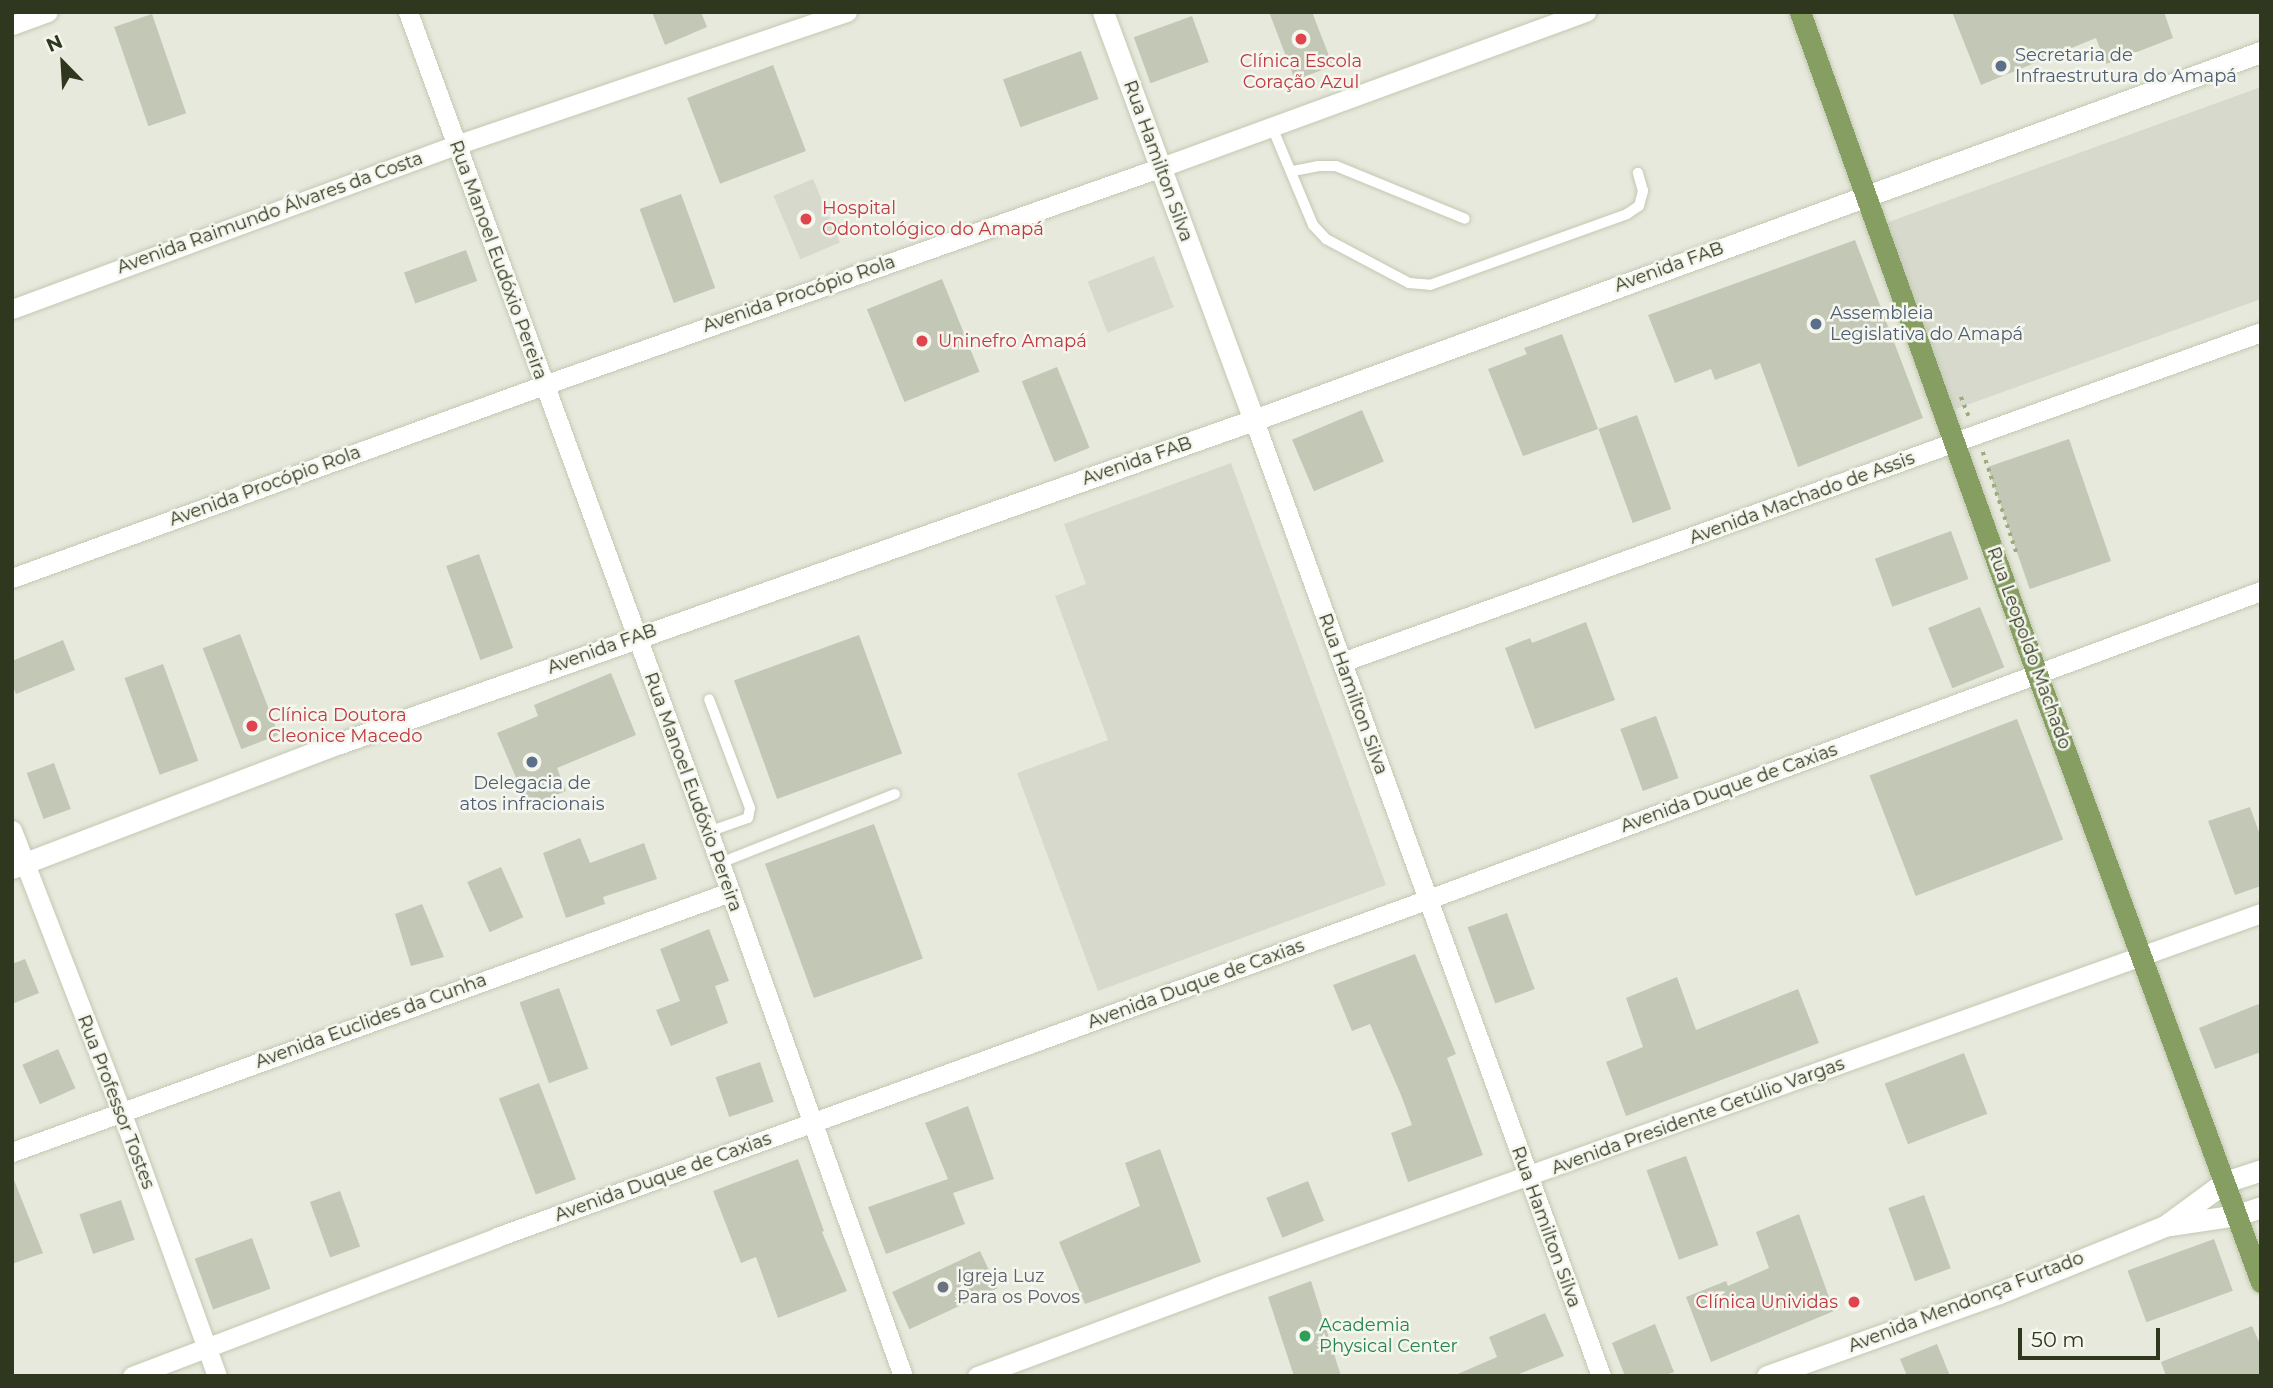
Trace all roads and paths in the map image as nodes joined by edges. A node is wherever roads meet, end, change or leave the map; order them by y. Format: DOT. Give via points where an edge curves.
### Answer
graph roads {
  1 [pos="48,12"];
  2 [pos="408,12"];
  3 [pos="847,12"];
  4 [pos="1103,12"];
  5 [pos="1587,12"];
  6 [pos="1800,12"];
  7 [pos="12,25"];
  8 [pos="2261,52"];
  9 [pos="1272,127"];
  10 [pos="456,145"];
  11 [pos="1159,168"];
  12 [pos="1293,171"];
  13 [pos="1638,173"];
  14 [pos="1866,194"];
  15 [pos="1465,219"];
  16 [pos="12,309"];
  17 [pos="2261,332"];
  18 [pos="544,384"];
  19 [pos="1254,420"];
  20 [pos="1957,442"];
  21 [pos="12,578"];
  22 [pos="2261,591"];
  23 [pos="637,636"];
  24 [pos="1342,662"];
  25 [pos="2037,674"];
  26 [pos="709,699"];
  27 [pos="895,794"];
  28 [pos="12,830"];
  29 [pos="708,832"];
  30 [pos="719,863"];
  31 [pos="18,865"];
  32 [pos="730,891"];
  33 [pos="1426,900"];
  34 [pos="2261,914"];
  35 [pos="2143,957"];
  36 [pos="121,1111"];
  37 [pos="811,1123"];
  38 [pos="12,1152"];
  39 [pos="2261,1170"];
  40 [pos="1527,1177"];
  41 [pos="2225,1182"];
  42 [pos="2261,1207"];
  43 [pos="2237,1215"];
  44 [pos="2165,1226"];
  45 [pos="2261,1282"];
  46 [pos="207,1348"];
  47 [pos="132,1376"];
  48 [pos="217,1376"];
  49 [pos="903,1376"];
  50 [pos="977,1376"];
  51 [pos="1601,1376"];
  52 [pos="1767,1376"];
  1 -- 7 [label="street"];
  2 -- 10 [label="street, Rua Manoel Eudóxio Pereira"];
  3 -- 10 [label="street, Avenida Raimundo Álvares da Costa"];
  4 -- 11 [label="main road, Rua Hamilton Silva"];
  5 -- 9 [label="street, Avenida Procópio Rola"];
  6 -- 14 [label="main road, Rua Leopoldo Machado"];
  8 -- 14 [label="main road, Avenida FAB"];
  9 -- 11 [label="street, Avenida Procópio Rola"];
  9 -- 12 [label="lane"];
  10 -- 16 [label="street, Avenida Raimundo Álvares da Costa"];
  10 -- 18 [label="street, Rua Manoel Eudóxio Pereira"];
  11 -- 18 [label="street, Avenida Procópio Rola"];
  11 -- 19 [label="main road, Rua Hamilton Silva"];
  12 -- 13 [label="lane" via="1314,225 1326,239 1409,283 1430,285 1627,214 1639,206 1643,191"];
  12 -- 15 [label="lane" via="1335,166"];
  14 -- 19 [label="main road, Avenida FAB"];
  14 -- 20 [label="main road, Rua Leopoldo Machado"];
  17 -- 20 [label="street, Avenida Machado de Assis"];
  18 -- 21 [label="street, Avenida Procópio Rola"];
  18 -- 23 [label="street, Rua Manoel Eudóxio Pereira"];
  19 -- 23 [label="main road, Avenida FAB"];
  19 -- 24 [label="street, Rua Hamilton Silva"];
  20 -- 24 [label="street, Avenida Machado de Assis"];
  20 -- 25 [label="main road, Rua Leopoldo Machado"];
  22 -- 25 [label="street, Avenida Duque de Caxias"];
  23 -- 29 [label="street, Rua Manoel Eudóxio Pereira"];
  23 -- 31 [label="main road, Avenida FAB"];
  24 -- 33 [label="street, Rua Hamilton Silva"];
  25 -- 33 [label="street, Avenida Duque de Caxias"];
  25 -- 35 [label="main road, Rua Leopoldo Machado"];
  26 -- 29 [label="lane" via="750,808 748,818"];
  27 -- 30 [label="lane"];
  28 -- 31 [label="street, Rua Professor Tostes"];
  29 -- 30 [label="street, Rua Manoel Eudóxio Pereira"];
  30 -- 32 [label="street, Rua Manoel Eudóxio Pereira"];
  31 -- 36 [label="street, Rua Professor Tostes"];
  32 -- 36 [label="street, Avenida Euclides da Cunha"];
  32 -- 37 [label="street, Rua Manoel Eudóxio Pereira"];
  33 -- 37 [label="street, Avenida Duque de Caxias"];
  33 -- 40 [label="street, Rua Hamilton Silva"];
  34 -- 35 [label="street, Avenida Presidente Getúlio Vargas"];
  35 -- 40 [label="street, Avenida Presidente Getúlio Vargas"];
  35 -- 41 [label="main road, Rua Leopoldo Machado"];
  36 -- 38 [label="street, Avenida Euclides da Cunha"];
  36 -- 46 [label="street, Rua Professor Tostes"];
  37 -- 46 [label="street, Avenida Duque de Caxias"];
  37 -- 49 [label="street, Rua Manoel Eudóxio Pereira"];
  39 -- 41 [label="main road, Avenida Mendonça Furtado"];
  40 -- 50 [label="street, Avenida Presidente Getúlio Vargas"];
  40 -- 51 [label="street, Rua Hamilton Silva"];
  41 -- 43 [label="main road, Rua Leopoldo Machado"];
  41 -- 44 [label="main road, Avenida Mendonça Furtado"];
  42 -- 43 [label="main road, Avenida Mendonça Furtado"];
  43 -- 44 [label="main road, Avenida Mendonça Furtado"];
  43 -- 45 [label="main road, Rua Leopoldo Machado"];
  44 -- 52 [label="main road, Avenida Mendonça Furtado" via="1999,1293"];
  46 -- 47 [label="street, Avenida Duque de Caxias"];
  46 -- 48 [label="street, Rua Professor Tostes"];
}
